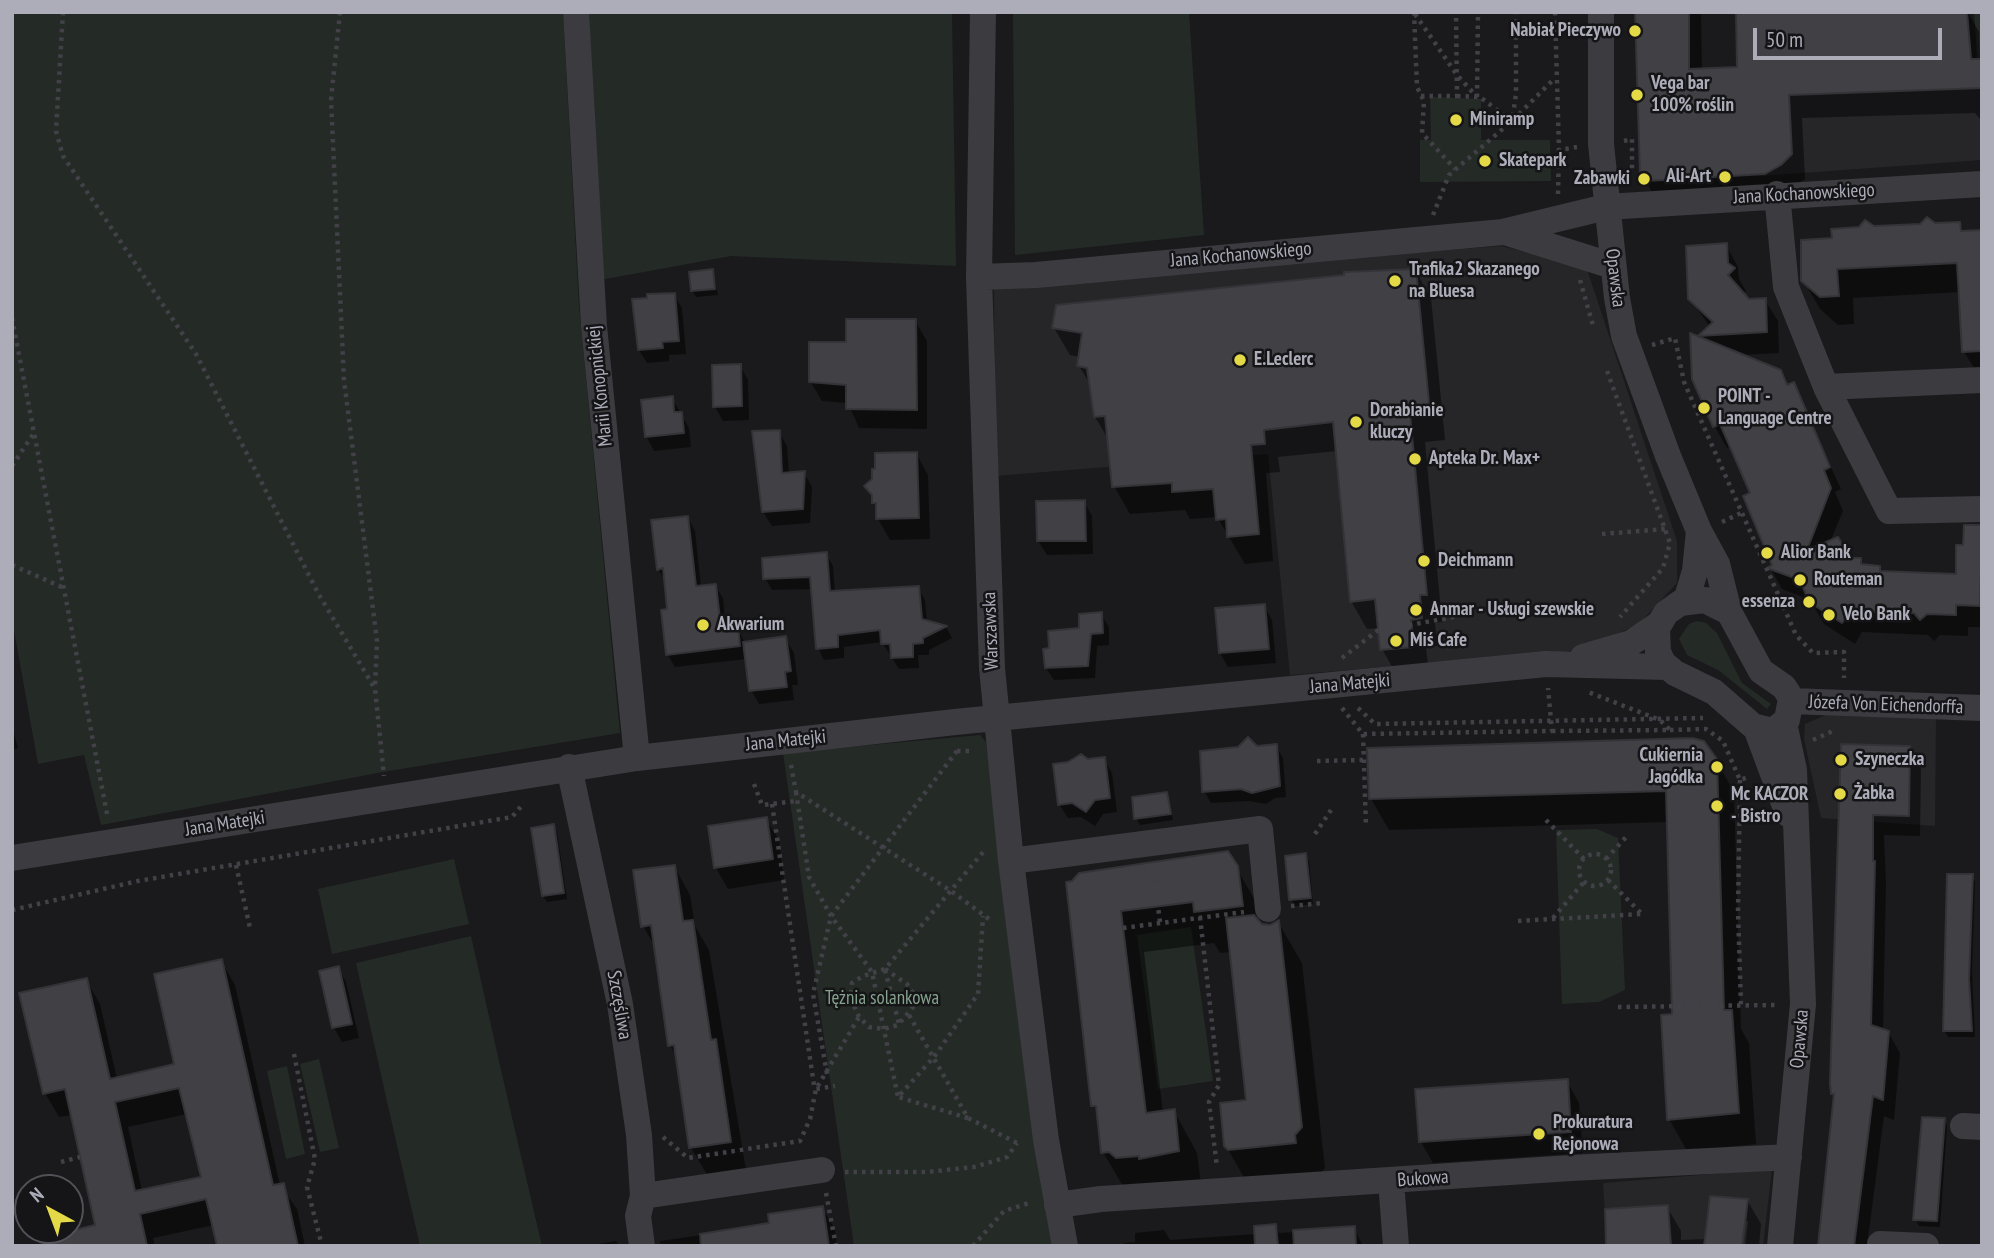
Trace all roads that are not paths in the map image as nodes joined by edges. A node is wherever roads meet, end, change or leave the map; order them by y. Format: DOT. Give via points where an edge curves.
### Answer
graph roads {
  1 [pos="576,12"];
  2 [pos="983,12"];
  3 [pos="1601,12"];
  4 [pos="1982,184"];
  5 [pos="1777,196"];
  6 [pos="1606,207"];
  7 [pos="1503,232"];
  8 [pos="1613,266"];
  9 [pos="979,277"];
  10 [pos="1982,380"];
  11 [pos="1826,387"];
  12 [pos="1982,509"];
  13 [pos="1710,526"];
  14 [pos="1686,601"];
  15 [pos="1729,612"];
  16 [pos="1659,624"];
  17 [pos="1555,663"];
  18 [pos="1667,667"];
  19 [pos="1982,708"];
  20 [pos="1787,712"];
  21 [pos="996,718"];
  22 [pos="1756,728"];
  23 [pos="637,758"];
  24 [pos="569,767"];
  25 [pos="1795,831"];
  26 [pos="12,859"];
  27 [pos="999,861"];
  28 [pos="1268,909"];
  29 [pos="1789,1157"];
  30 [pos="822,1170"];
  31 [pos="1391,1181"];
  32 [pos="643,1196"];
  33 [pos="1057,1205"];
  34 [pos="1880,1244"];
  35 [pos="642,1246"];
  36 [pos="1065,1246"];
  37 [pos="1396,1246"];
  38 [pos="1780,1246"];
  39 [pos="1926,1246"];
  1 -- 23 [label="street, Marii Konopnickiej" via="594,326"];
  2 -- 9 [label="street, Warszawska"];
  3 -- 6 [label="street, Opawska"];
  4 -- 5 [label="street, Jana Kochanowskiego"];
  5 -- 6 [label="street, Jana Kochanowskiego"];
  5 -- 11 [label="street" via="1786,287"];
  6 -- 7 [label="street, Jana Kochanowskiego"];
  6 -- 8 [label="street, Opawska"];
  7 -- 8 [label="street, Jana Kochanowskiego"];
  7 -- 9 [label="street, Jana Kochanowskiego"];
  8 -- 13 [label="street, Opawska" via="1624,336 1646,402"];
  9 -- 21 [label="street, Warszawska"];
  10 -- 11 [label="street"];
  11 -- 12 [label="street" via="1889,511"];
  13 -- 14 [label="street, Opawska"];
  13 -- 15 [label="street, Opawska"];
  14 -- 15 [label="street" via="1712,602"];
  14 -- 16 [label="street" via="1666,613"];
  15 -- 20 [label="street, Opawska" via="1761,671 1784,687"];
  16 -- 17 [label="street, Jana Matejki" via="1631,643"];
  16 -- 18 [label="street" via="1656,647"];
  17 -- 18 [label="street, Jana Matejki"];
  17 -- 21 [label="street, Jana Matejki"];
  18 -- 22 [label="street" via="1707,688"];
  19 -- 20 [label="street, Józefa Von Eichendorffa"];
  20 -- 22 [label="street" via="1773,731"];
  20 -- 25 [label="street, Opawska"];
  21 -- 23 [label="street, Jana Matejki"];
  21 -- 27 [label="street, Warszawska" via="1002,767"];
  22 -- 25 [label="street, Opawska"];
  23 -- 24 [label="street, Jana Matejki"];
  24 -- 26 [label="street, Jana Matejki"];
  24 -- 32 [label="street, Szczęśliwa" via="620,1004"];
  25 -- 29 [label="street, Opawska" via="1803,1004"];
  27 -- 28 [label="street" via="1260,829"];
  27 -- 33 [label="street, Warszawska"];
  29 -- 31 [label="street, Bukowa"];
  29 -- 38 [label="street, Opawska"];
  30 -- 32 [label="street"];
  31 -- 33 [label="street, Bukowa"];
  31 -- 37 [label="street"];
  32 -- 35 [label="street, Szczęśliwa" via="638,1216"];
  33 -- 36 [label="street, Warszawska"];
  34 -- 39 [label="street"];
}
